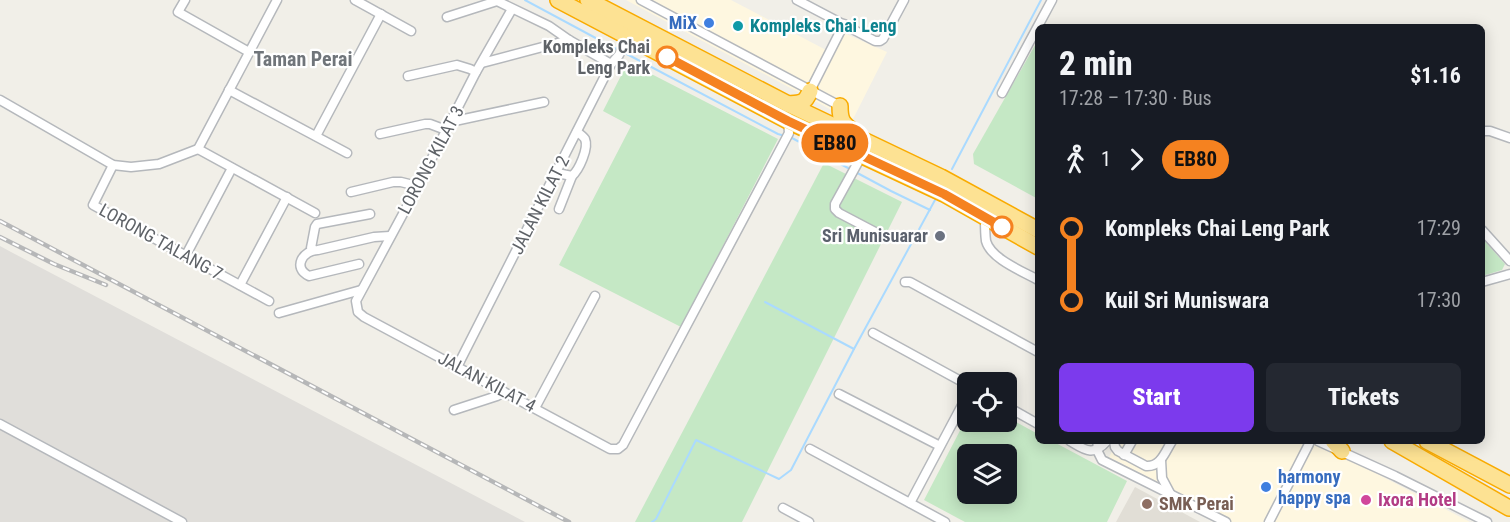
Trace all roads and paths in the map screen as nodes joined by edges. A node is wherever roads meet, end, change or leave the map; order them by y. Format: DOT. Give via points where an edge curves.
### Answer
graph roads {
  1 [pos="185,0"];
  2 [pos="277,0"];
  3 [pos="355,0"];
  4 [pos="496,0"];
  5 [pos="558,0"];
  6 [pos="588,0"];
  7 [pos="641,0"];
  8 [pos="797,0"];
  9 [pos="904,0"];
  10 [pos="1052,0"];
  11 [pos="512,9"];
  12 [pos="381,14"];
  13 [pos="447,16"];
  14 [pos="844,24"];
  15 [pos="1039,24"];
  16 [pos="411,31"];
  17 [pos="1035,32"];
  18 [pos="568,40"];
  19 [pos="624,44"];
  20 [pos="249,52"];
  21 [pos="482,63"];
  22 [pos="611,64"];
  23 [pos="476,72"];
  24 [pos="408,76"];
  25 [pos="229,90"];
  26 [pos="810,90"];
  27 [pos="1002,93"];
  28 [pos="0,100"];
  29 [pos="544,102"];
  30 [pos="788,104"];
  31 [pos="840,106"];
  32 [pos="448,126"];
  33 [pos="1485,131"];
  34 [pos="577,132"];
  35 [pos="787,133"];
  36 [pos="380,134"];
  37 [pos="316,136"];
  38 [pos="1510,138"];
  39 [pos="877,147"];
  40 [pos="198,149"];
  41 [pos="347,153"];
  42 [pos="862,155"];
  43 [pos="113,165"];
  44 [pos="232,168"];
  45 [pos="557,173"];
  46 [pos="572,176"];
  47 [pos="417,186"];
  48 [pos="351,192"];
  49 [pos="286,197"];
  50 [pos="559,209"];
  51 [pos="315,213"];
  52 [pos="370,214"];
  53 [pos="985,217"];
  54 [pos="1035,228"];
  55 [pos="1485,233"];
  56 [pos="879,234"];
  57 [pos="390,236"];
  58 [pos="1035,245"];
  59 [pos="314,250"];
  60 [pos="186,255"];
  61 [pos="1510,261"];
  62 [pos="359,264"];
  63 [pos="1510,274"];
  64 [pos="1035,278"];
  65 [pos="1485,281"];
  66 [pos="905,282"];
  67 [pos="240,285"];
  68 [pos="362,290"];
  69 [pos="595,296"];
  70 [pos="269,301"];
  71 [pos="358,312"];
  72 [pos="279,313"];
  73 [pos="873,333"];
  74 [pos="1035,350"];
  75 [pos="457,367"];
  76 [pos="957,379"];
  77 [pos="504,392"];
  78 [pos="839,394"];
  79 [pos="535,408"];
  80 [pos="454,410"];
  81 [pos="1017,412"];
  82 [pos="957,414"];
  83 [pos="1035,421"];
  84 [pos="0,424"];
  85 [pos="1075,444"];
  86 [pos="1114,444"];
  87 [pos="1130,444"];
  88 [pos="1170,444"];
  89 [pos="1309,444"];
  90 [pos="1397,444"];
  91 [pos="1434,444"];
  92 [pos="1435,444"];
  93 [pos="1097,445"];
  94 [pos="940,446"];
  95 [pos="1338,446"];
  96 [pos="810,449"];
  97 [pos="1087,451"];
  98 [pos="1124,455"];
  99 [pos="1102,460"];
  100 [pos="1161,460"];
  101 [pos="1510,477"];
  102 [pos="1510,485"];
  103 [pos="1172,495"];
  104 [pos="910,503"];
  105 [pos="783,508"];
  106 [pos="1509,508"];
  107 [pos="182,522"];
  108 [pos="809,522"];
  109 [pos="945,522"];
  110 [pos="1226,522"];
  111 [pos="1269,522"];
  112 [pos="1487,522"];
  1 -- 20 [label="street" via="178,12"];
  2 -- 20 [label="street"];
  3 -- 12 [label="street"];
  4 -- 11 [label="street"];
  4 -- 13 [label="street"];
  5 -- 19 [label="highway"];
  6 -- 30 [label="highway"];
  7 -- 26 [label="street"];
  8 -- 14 [label="street"];
  9 -- 14 [label="street" via="880,41"];
  10 -- 15 [label="street"];
  11 -- 18 [label="street" via="549,26"];
  11 -- 21 [label="street, LORONG KILAT 3"];
  12 -- 16 [label="street"];
  12 -- 37 [label="street"];
  14 -- 26 [label="street"];
  17 -- 27 [label="street"];
  18 -- 21 [label="street"];
  18 -- 22 [label="street"];
  19 -- 22 [label="street, JALAN KILAT 2"];
  19 -- 35 [label="highway"];
  20 -- 25 [label="street"];
  21 -- 23 [label="street, LORONG KILAT 3"];
  22 -- 34 [label="street, JALAN KILAT 2"];
  23 -- 24 [label="street" via="457,65"];
  23 -- 32 [label="street, LORONG KILAT 3"];
  25 -- 37 [label="street"];
  25 -- 40 [label="street"];
  26 -- 30 [label="highway" via="804,102"];
  26 -- 31 [label="street"];
  28 -- 43 [label="street"];
  29 -- 32 [label="street"];
  30 -- 39 [label="highway"];
  31 -- 39 [label="highway" via="844,124"];
  32 -- 36 [label="street" via="425,124"];
  32 -- 47 [label="street, LORONG KILAT 3"];
  33 -- 38 [label="street"];
  34 -- 45 [label="street, JALAN KILAT 2"];
  34 -- 46 [label="street" via="585,140 586,149"];
  35 -- 42 [label="highway" via="805,129"];
  35 -- 79 [label="street, JALAN KILAT 4" via="623,445 610,449"];
  37 -- 41 [label="street"];
  39 -- 54 [label="highway"];
  40 -- 43 [label="street" via="159,164"];
  40 -- 44 [label="street"];
  42 -- 53 [label="highway"];
  42 -- 56 [label="street" via="835,209"];
  43 -- 60 [label="street, LORONG TALANG 7" via="93,205"];
  44 -- 49 [label="street"];
  44 -- 60 [label="street"];
  45 -- 46 [label="street"];
  45 -- 75 [label="street, JALAN KILAT 2"];
  46 -- 50 [label="street"];
  47 -- 48 [label="street" via="393,182"];
  47 -- 57 [label="street, LORONG KILAT 3"];
  49 -- 51 [label="street"];
  49 -- 67 [label="street"];
  52 -- 59 [label="street" via="317,224 311,248"];
  53 -- 58 [label="highway"];
  53 -- 64 [label="street" via="987,242 993,253"];
  55 -- 61 [label="street"];
  57 -- 59 [label="street"];
  57 -- 68 [label="street, LORONG KILAT 3"];
  59 -- 62 [label="street" via="305,254 301,263 305,275"];
  60 -- 67 [label="street, LORONG TALANG 7"];
  63 -- 65 [label="street"];
  66 -- 74 [label="street"];
  67 -- 70 [label="street, LORONG TALANG 7"];
  68 -- 71 [label="street, LORONG KILAT 3" via="356,301"];
  68 -- 72 [label="street"];
  69 -- 79 [label="street"];
  71 -- 75 [label="street, JALAN KILAT 4"];
  73 -- 76 [label="street"];
  75 -- 77 [label="street, JALAN KILAT 4"];
  77 -- 79 [label="street, JALAN KILAT 4"];
  77 -- 80 [label="street"];
  78 -- 94 [label="street"];
  81 -- 83 [label="street"];
  82 -- 94 [label="street"];
  84 -- 107 [label="street"];
  85 -- 97 [label="street"];
  86 -- 98 [label="street"];
  87 -- 98 [label="street"];
  88 -- 100 [label="street"];
  89 -- 111 [label="street"];
  90 -- 106 [label="highway"];
  91 -- 102 [label="highway"];
  92 -- 101 [label="highway"];
  93 -- 97 [label="street"];
  93 -- 99 [label="street"];
  94 -- 104 [label="street"];
  95 -- 112 [label="street"];
  96 -- 104 [label="street"];
  97 -- 99 [label="street"];
  98 -- 100 [label="street" via="1150,467"];
  99 -- 103 [label="street"];
  100 -- 103 [label="street" via="1162,478"];
  103 -- 110 [label="street"];
  104 -- 109 [label="street"];
  105 -- 108 [label="street"];
}
